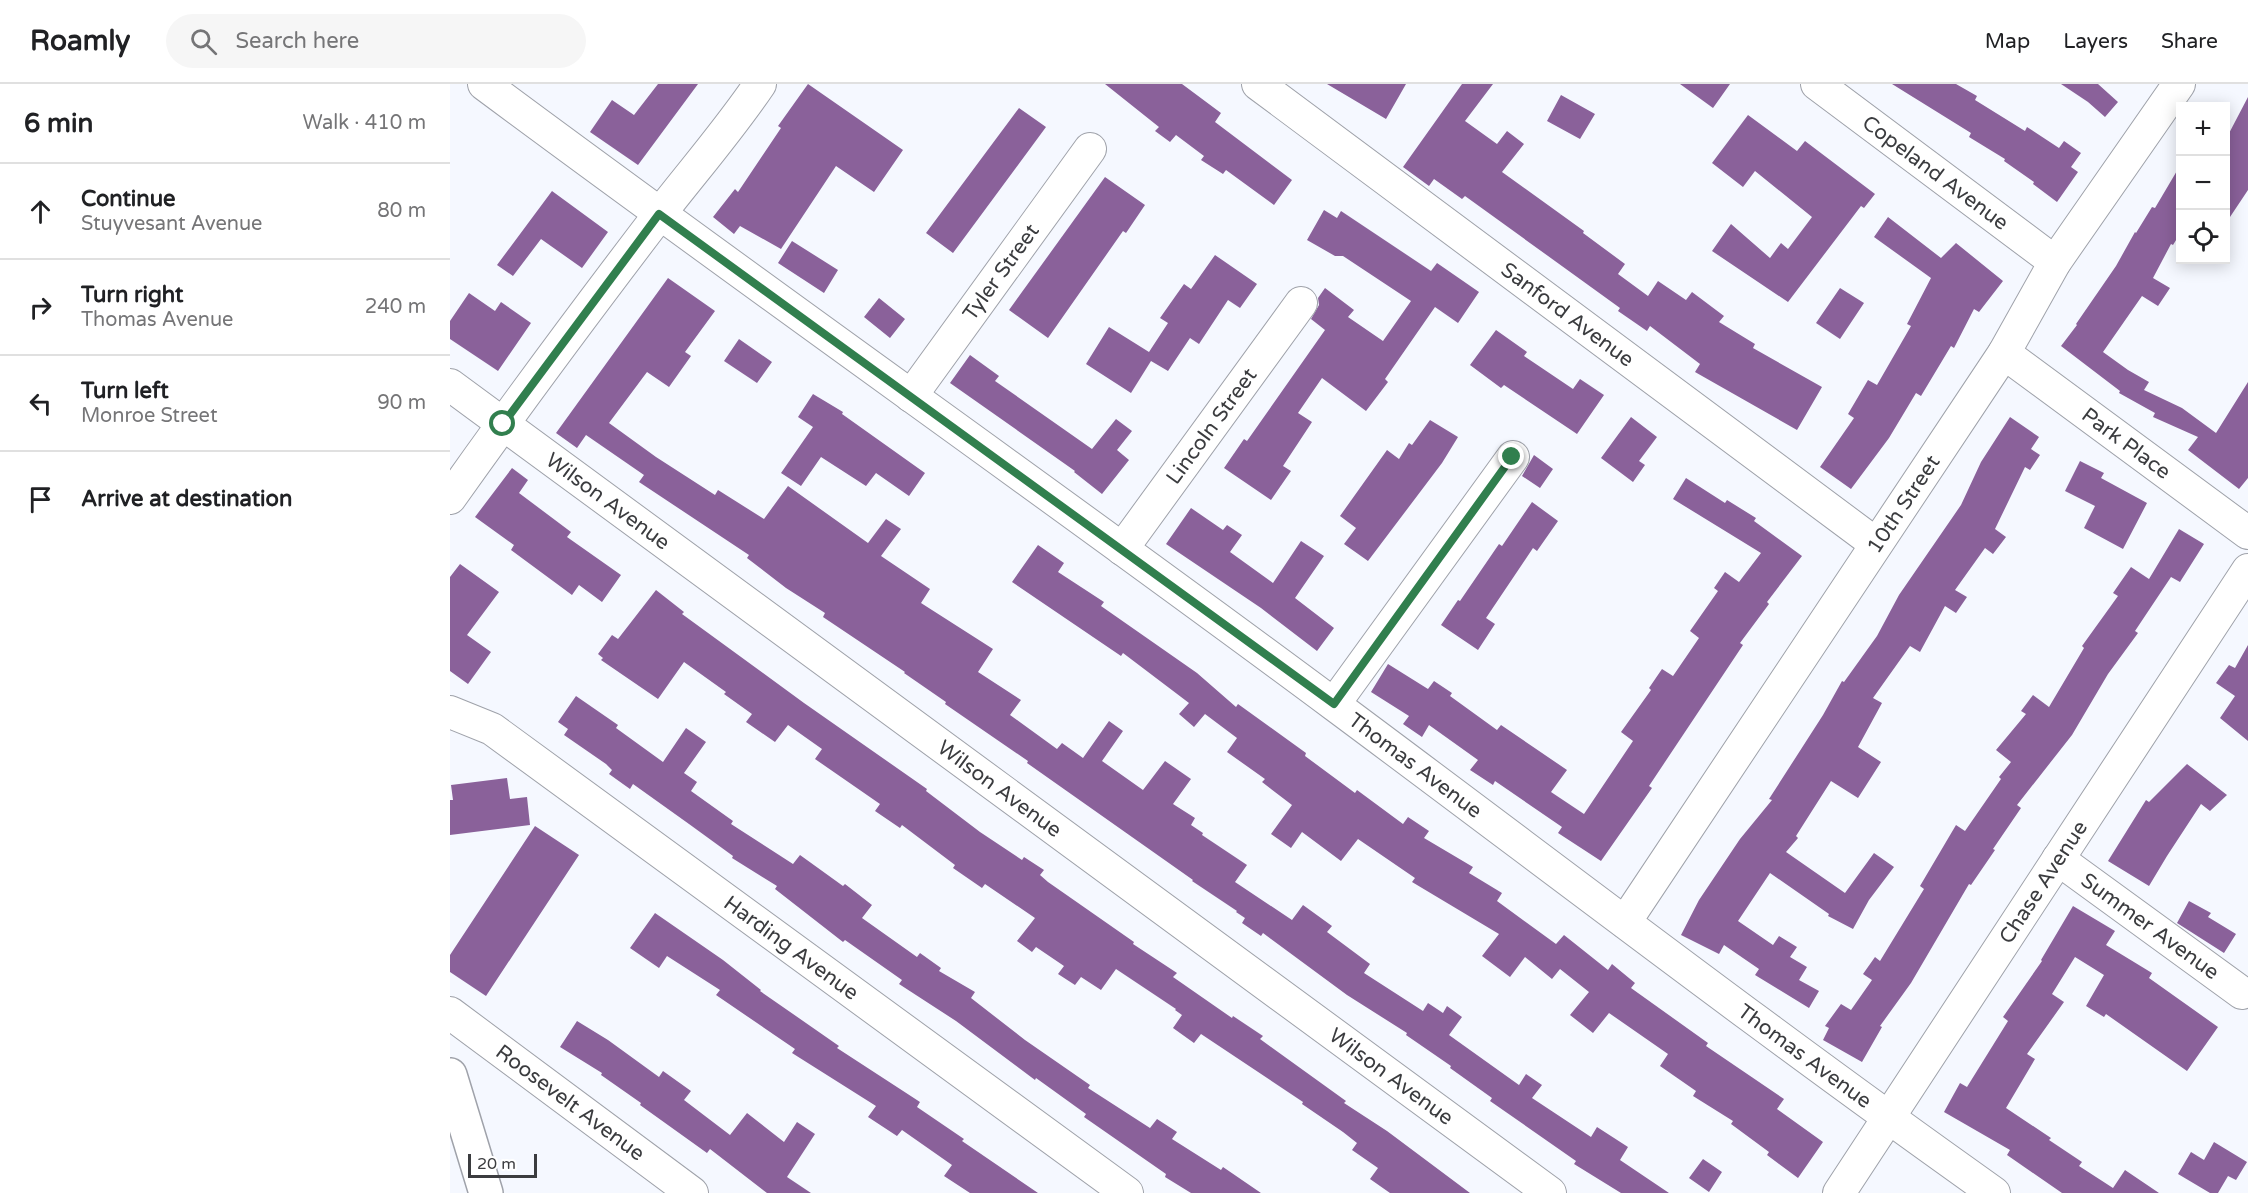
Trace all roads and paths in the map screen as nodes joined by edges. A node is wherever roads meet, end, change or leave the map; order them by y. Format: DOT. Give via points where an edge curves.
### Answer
graph roads {
  1 [pos="484,84"];
  2 [pos="760,84"];
  3 [pos="1258,84"];
  4 [pos="1817,84"];
  5 [pos="2179,84"];
  6 [pos="1090,149"];
  7 [pos="659,214"];
  8 [pos="2055,262"];
  9 [pos="1301,303"];
  10 [pos="2004,353"];
  11 [pos="450,386"];
  12 [pos="911,396"];
  13 [pos="503,424"];
  14 [pos="1512,457"];
  15 [pos="450,498"];
  16 [pos="2248,533"];
  17 [pos="1876,544"];
  18 [pos="1122,549"];
  19 [pos="2248,570"];
  20 [pos="1334,704"];
  21 [pos="450,712"];
  22 [pos="2058,859"];
  23 [pos="1624,922"];
  24 [pos="2242,993"];
  25 [pos="450,1013"];
  26 [pos="450,1075"];
  27 [pos="1887,1118"];
  28 [pos="458,1130"];
  29 [pos="1113,1189"];
  30 [pos="486,1193"];
  31 [pos="692,1193"];
  32 [pos="1550,1193"];
  33 [pos="1839,1193"];
  34 [pos="1994,1193"];
  1 -- 7 [label="street, Thomas Avenue"];
  2 -- 7 [label="street"];
  3 -- 17 [label="street, Sanford Avenue"];
  4 -- 8 [label="street, Copeland Avenue"];
  5 -- 8 [label="street, 10th Street"];
  6 -- 12 [label="street, Tyler Street"];
  7 -- 12 [label="street, Thomas Avenue"];
  7 -- 13 [label="street"];
  8 -- 10 [label="street, 10th Street"];
  9 -- 18 [label="street, Lincoln Street"];
  10 -- 16 [label="street, Park Place"];
  10 -- 17 [label="street, 10th Street"];
  11 -- 13 [label="street, Wilson Avenue"];
  12 -- 18 [label="street, Thomas Avenue"];
  13 -- 15 [label="street"];
  13 -- 32 [label="street, Wilson Avenue"];
  14 -- 20 [label="street"];
  17 -- 23 [label="street, 10th Street"];
  18 -- 20 [label="street, Thomas Avenue"];
  19 -- 22 [label="street, Chase Avenue"];
  20 -- 23 [label="street, Thomas Avenue"];
  21 -- 29 [label="street, Harding Avenue" via="492,729"];
  22 -- 24 [label="street, Summer Avenue"];
  22 -- 27 [label="street, Chase Avenue"];
  23 -- 27 [label="street, Thomas Avenue"];
  25 -- 31 [label="street, Roosevelt Avenue"];
  26 -- 28 [label="main road"];
  27 -- 33 [label="street, Chase Avenue"];
  27 -- 34 [label="street, Thomas Avenue"];
  28 -- 30 [label="main road"];
}
